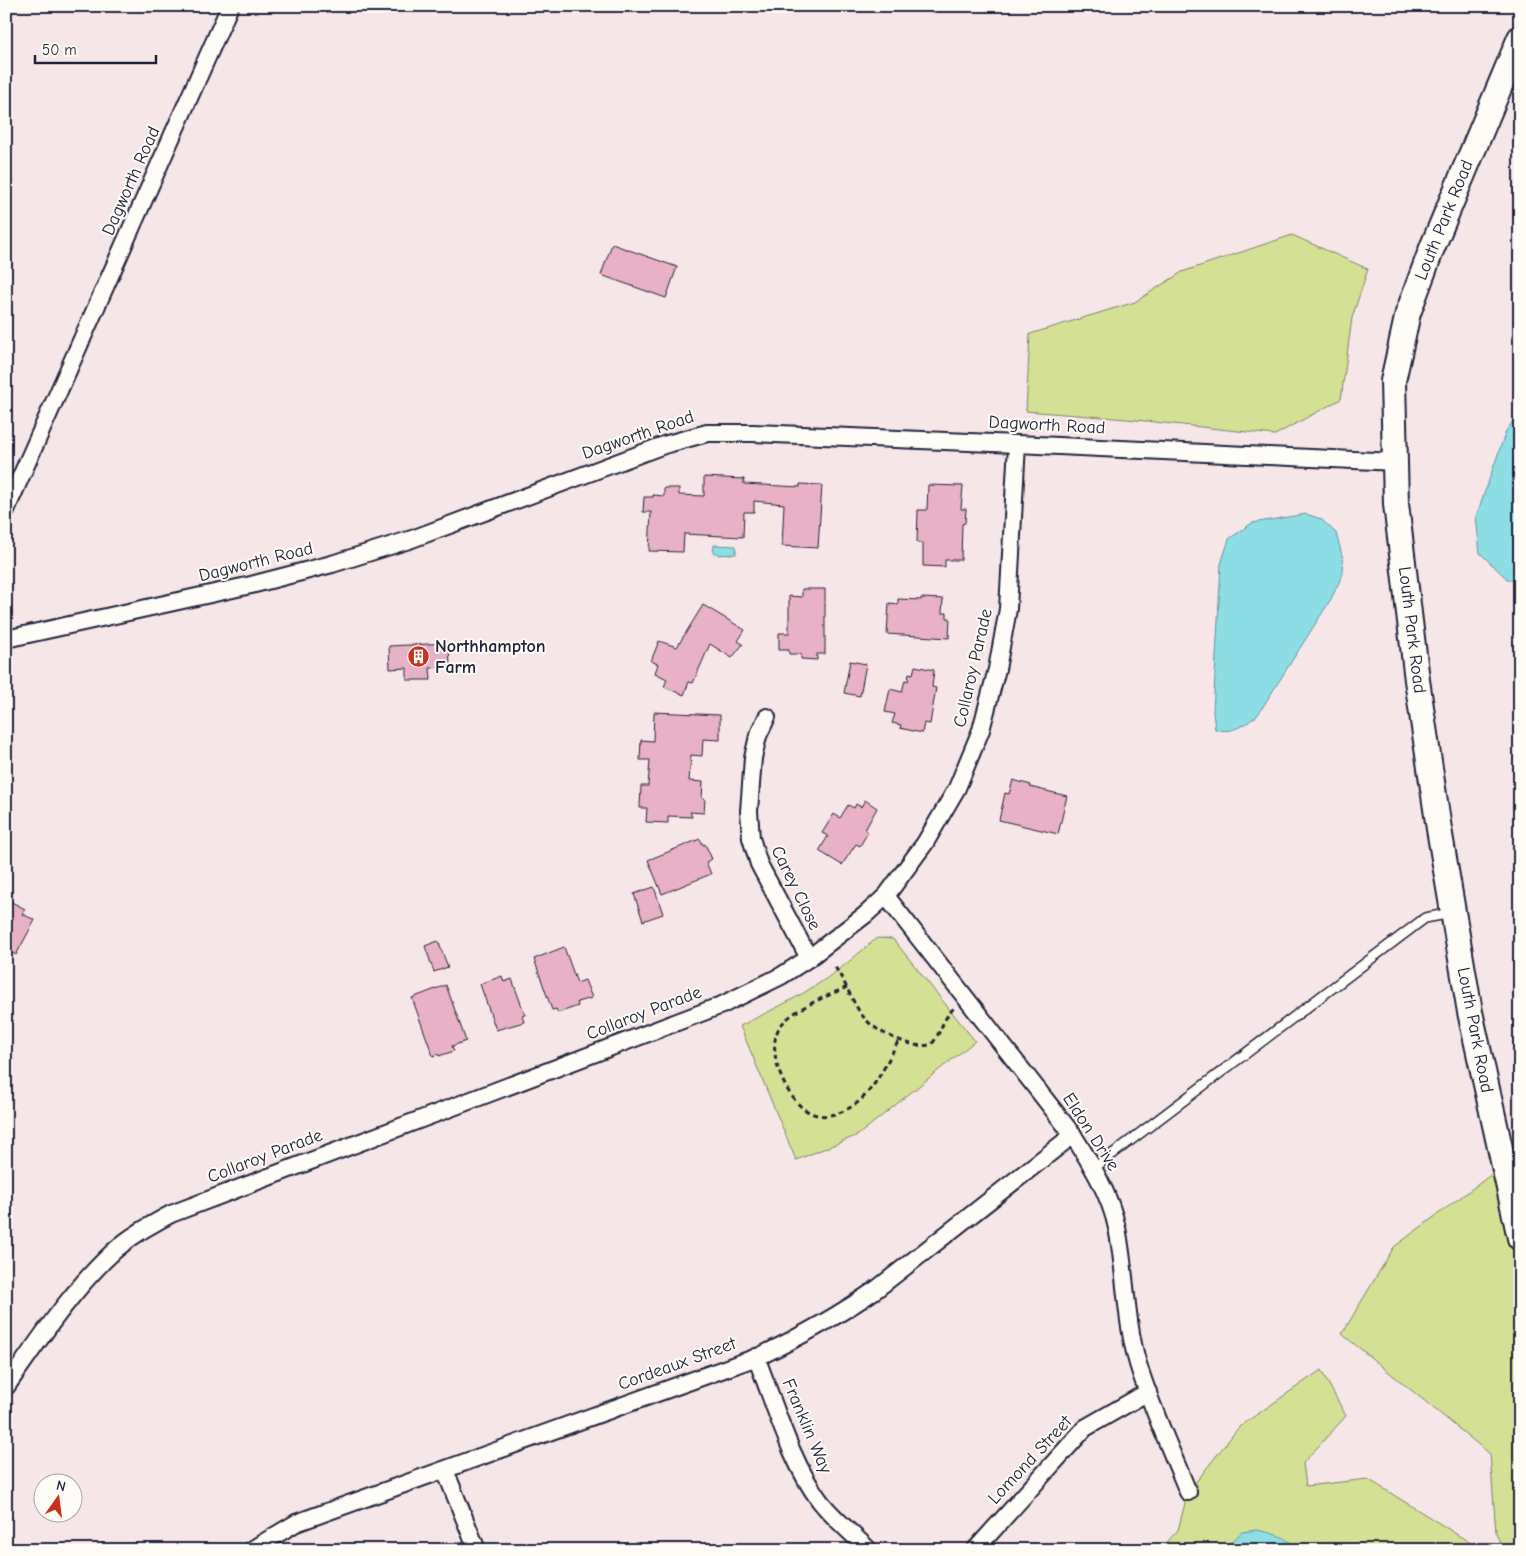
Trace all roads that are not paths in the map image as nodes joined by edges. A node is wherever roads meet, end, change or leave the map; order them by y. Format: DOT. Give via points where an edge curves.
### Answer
graph roads {
  1 [pos="230,6"];
  2 [pos="1520,38"];
  3 [pos="1017,444"];
  4 [pos="1396,462"];
  5 [pos="6,510"];
  6 [pos="6,639"];
  7 [pos="767,717"];
  8 [pos="886,896"];
  9 [pos="1453,913"];
  10 [pos="809,958"];
  11 [pos="1073,1135"];
  12 [pos="1094,1168"];
  13 [pos="1520,1238"];
  14 [pos="756,1357"];
  15 [pos="6,1387"];
  16 [pos="1148,1392"];
  17 [pos="445,1470"];
  18 [pos="1188,1492"];
  19 [pos="251,1550"];
  20 [pos="477,1550"];
  21 [pos="869,1550"];
  22 [pos="975,1550"];
  1 -- 5 [label="street, Dagworth Road"];
  2 -- 4 [label="street, Louth Park Road" via="1451,198 1408,313 1393,380"];
  3 -- 4 [label="street, Dagworth Road"];
  3 -- 6 [label="street, Dagworth Road" via="707,433 664,444 412,538 332,564"];
  3 -- 8 [label="street, Collaroy Parade" via="1008,608 988,708 957,788 924,843"];
  4 -- 9 [label="street, Louth Park Road" via="1396,504 1416,670"];
  7 -- 10 [label="street, Carey Close" via="753,758 748,811 751,838 759,864"];
  8 -- 10 [label="street, Collaroy Parade"];
  8 -- 11 [label="street, Eldon Drive"];
  9 -- 12 [label="lane" via="1425,918"];
  9 -- 13 [label="street, Louth Park Road" via="1470,1012"];
  10 -- 15 [label="street, Collaroy Parade" via="722,1005 171,1214 115,1250 85,1281"];
  11 -- 12 [label="street, Eldon Drive"];
  11 -- 14 [label="street, Cordeaux Street" via="878,1288 823,1324"];
  12 -- 16 [label="street, Eldon Drive" via="1107,1194 1117,1227 1129,1320"];
  14 -- 17 [label="street, Cordeaux Street"];
  14 -- 21 [label="street, Franklin Way" via="809,1484 832,1514"];
  16 -- 18 [label="street, Eldon Drive"];
  16 -- 22 [label="street, Lomond Street" via="1084,1428"];
  17 -- 19 [label="street, Cordeaux Street" via="296,1524"];
  17 -- 20 [label="street"];
}
